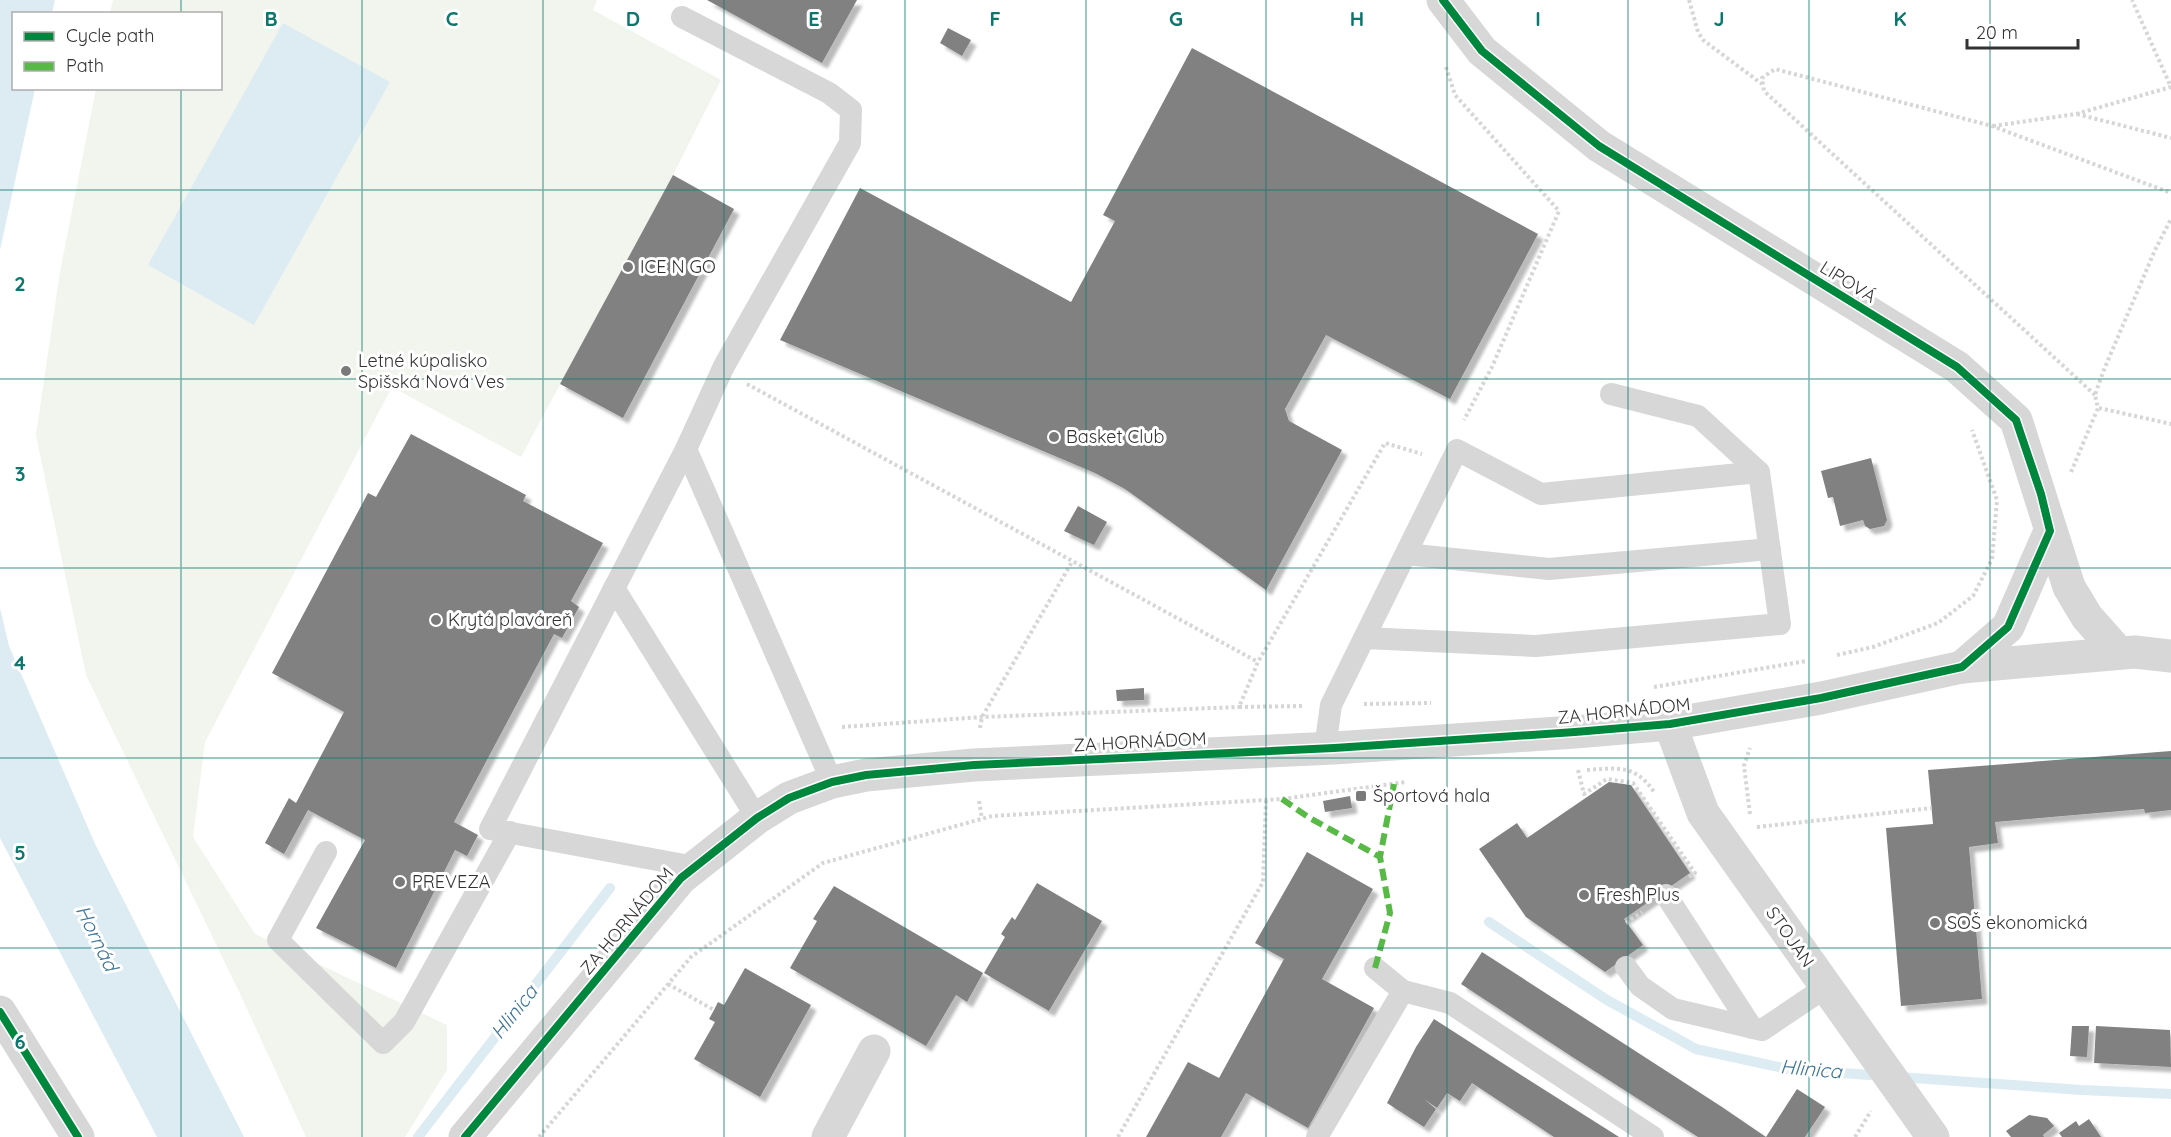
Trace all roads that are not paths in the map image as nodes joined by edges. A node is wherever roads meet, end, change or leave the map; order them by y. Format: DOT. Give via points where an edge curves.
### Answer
graph roads {
  1 [pos="1443,0"];
  2 [pos="682,17"];
  3 [pos="1611,394"];
  4 [pos="686,449"];
  5 [pos="1759,472"];
  6 [pos="2050,531"];
  7 [pos="1770,549"];
  8 [pos="1406,554"];
  9 [pos="614,588"];
  10 [pos="1365,638"];
  11 [pos="2119,654"];
  12 [pos="2171,656"];
  13 [pos="1962,667"];
  14 [pos="1670,724"];
  15 [pos="1324,748"];
  16 [pos="832,782"];
  17 [pos="757,818"];
  18 [pos="510,832"];
  19 [pos="326,852"];
  20 [pos="695,867"];
  21 [pos="1666,895"];
  22 [pos="1375,968"];
  23 [pos="1626,968"];
  24 [pos="1826,987"];
  25 [pos="1403,991"];
  26 [pos="0,1012"];
  27 [pos="1752,1028"];
  28 [pos="874,1051"];
  29 [pos="78,1137"];
  30 [pos="465,1137"];
  31 [pos="828,1137"];
  32 [pos="1317,1137"];
  33 [pos="1653,1137"];
  34 [pos="1933,1137"];
  1 -- 6 [label="street, LIPOVÁ" via="1482,51 1599,146 1957,367 2016,420"];
  2 -- 4 [label="lane" via="829,93 851,110 850,143 722,371"];
  3 -- 5 [label="lane" via="1698,416"];
  4 -- 9 [label="lane"];
  4 -- 16 [label="lane"];
  5 -- 7 [label="lane"];
  5 -- 8 [label="lane" via="1541,494 1457,450"];
  6 -- 11 [label="street, LIPOVÁ" via="2069,587 2087,617"];
  6 -- 13 [label="street" via="2008,627"];
  7 -- 8 [label="lane" via="1549,569"];
  7 -- 10 [label="lane" via="1780,624 1536,646"];
  8 -- 10 [label="lane"];
  9 -- 17 [label="lane"];
  9 -- 18 [label="lane" via="490,829"];
  10 -- 15 [label="lane" via="1331,705"];
  11 -- 12 [label="street, ZA HORNÁDOM"];
  11 -- 13 [label="street, ZA HORNÁDOM"];
  13 -- 14 [label="street, ZA HORNÁDOM" via="1821,698"];
  14 -- 15 [label="street, ZA HORNÁDOM"];
  14 -- 24 [label="street, STOJAN" via="1703,813"];
  15 -- 16 [label="street, ZA HORNÁDOM" via="974,765"];
  16 -- 17 [label="street, ZA HORNÁDOM" via="789,798"];
  17 -- 20 [label="street, ZA HORNÁDOM"];
  18 -- 19 [label="lane" via="404,1022 383,1043 278,940"];
  18 -- 20 [label="lane"];
  20 -- 30 [label="street, ZA HORNÁDOM" via="681,878"];
  21 -- 27 [label="lane"];
  22 -- 25 [label="lane"];
  23 -- 27 [label="lane" via="1640,986 1673,1009"];
  24 -- 27 [label="lane" via="1762,1030"];
  24 -- 34 [label="street, STOJAN" via="1873,1053 1892,1101"];
  25 -- 32 [label="lane"];
  25 -- 33 [label="lane" via="1450,1003"];
  26 -- 29 [label="street"];
  28 -- 31 [label="street"];
}
